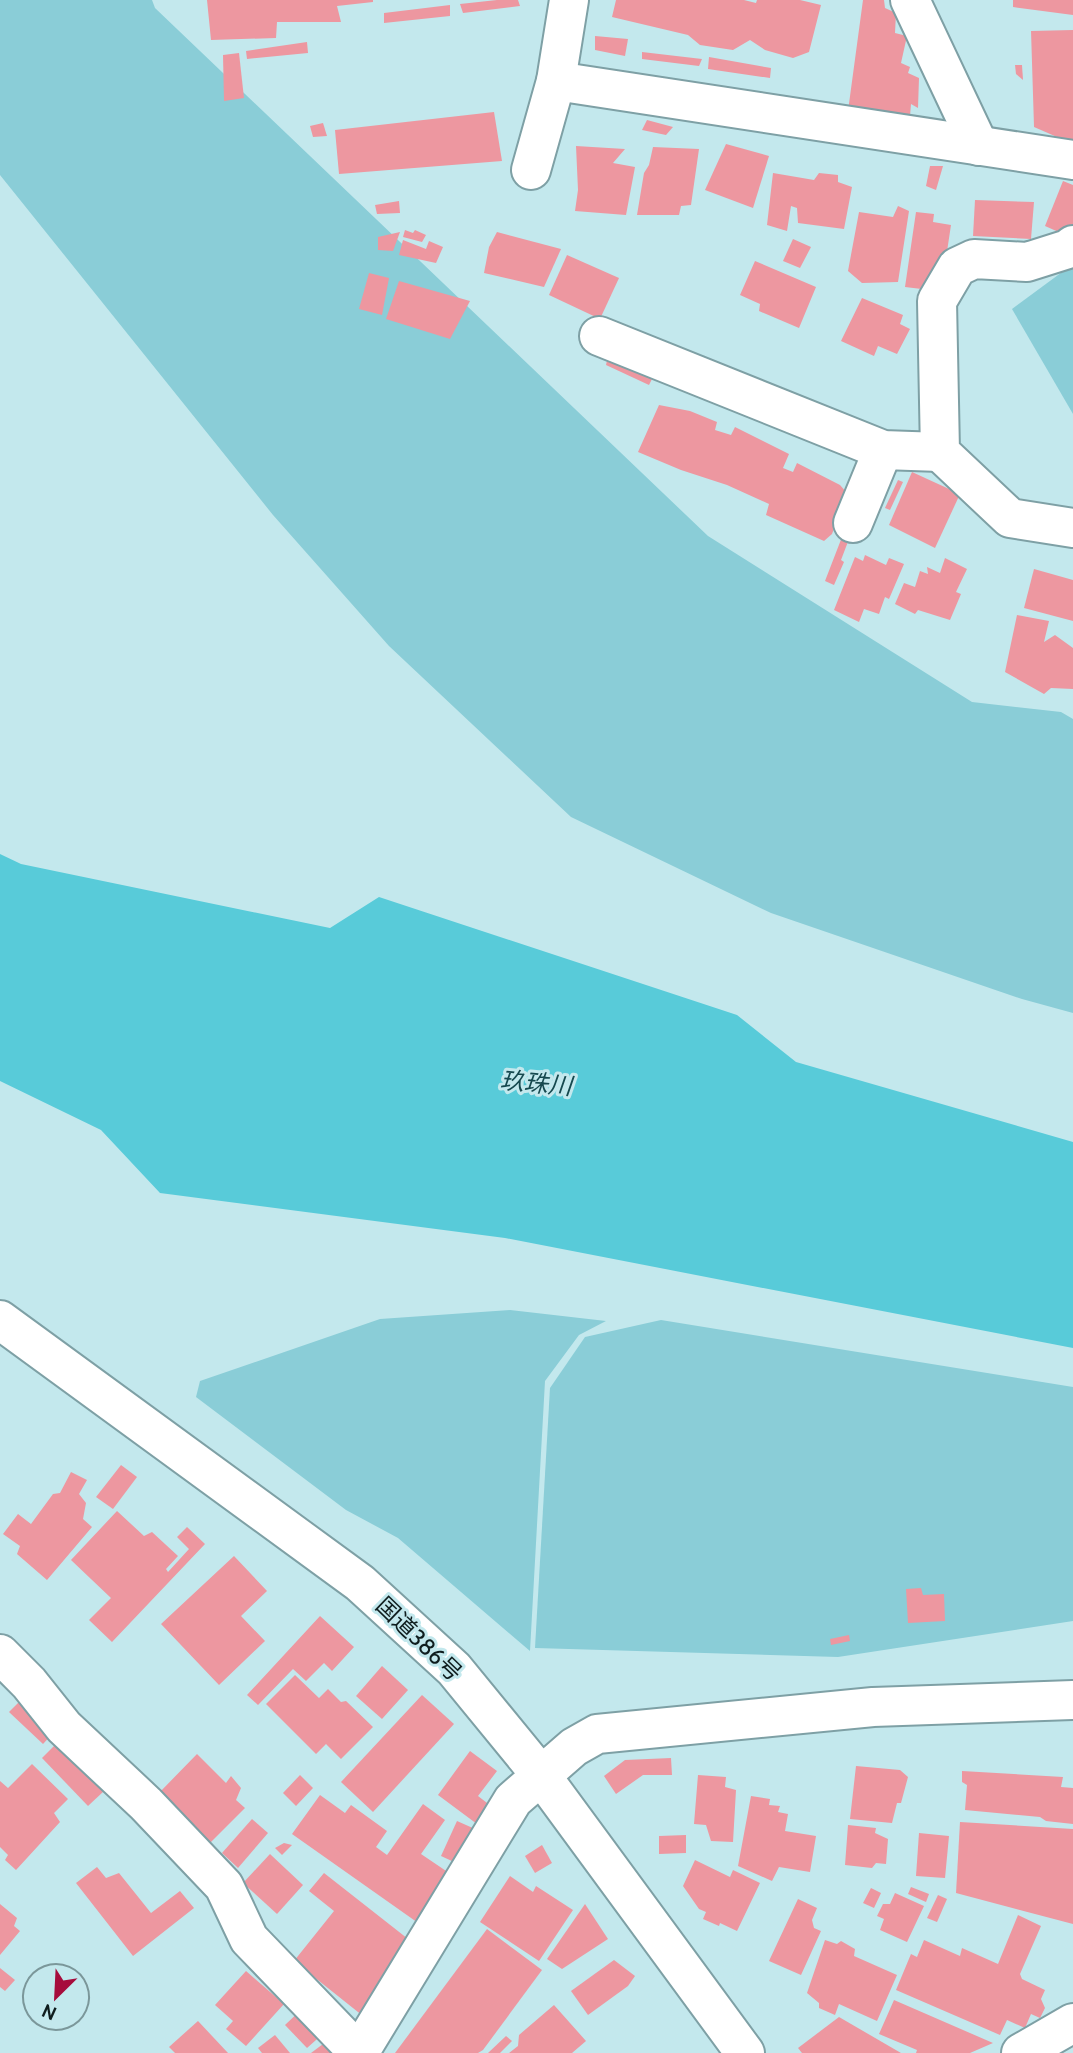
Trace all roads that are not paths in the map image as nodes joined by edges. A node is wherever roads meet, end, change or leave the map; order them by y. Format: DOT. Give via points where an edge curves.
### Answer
graph roads {
  1 [pos="569,0"];
  2 [pos="910,0"];
  3 [pos="556,80"];
  4 [pos="979,146"];
  5 [pos="1073,160"];
  6 [pos="531,170"];
  7 [pos="1073,245"];
  8 [pos="599,336"];
  9 [pos="883,450"];
  10 [pos="940,452"];
  11 [pos="853,523"];
  12 [pos="1073,528"];
  13 [pos="0,1320"];
  14 [pos="0,1654"];
  15 [pos="1073,1700"];
  16 [pos="540,1774"];
  17 [pos="1073,2023"];
  18 [pos="359,2053"];
  19 [pos="745,2053"];
  20 [pos="1021,2053"];
  1 -- 3 [label="main road"];
  2 -- 4 [label="main road"];
  3 -- 4 [label="main road"];
  3 -- 6 [label="main road"];
  4 -- 5 [label="main road"];
  7 -- 10 [label="main road" via="1027,262 974,259 957,267 937,301"];
  8 -- 9 [label="main road"];
  9 -- 10 [label="main road"];
  9 -- 11 [label="main road"];
  10 -- 12 [label="main road" via="1010,518"];
  13 -- 16 [label="main road, 国道386号" via="360,1583 454,1669"];
  14 -- 18 [label="main road" via="64,1727 224,1886 249,1939"];
  15 -- 16 [label="main road" via="873,1707 597,1734"];
  16 -- 18 [label="main road" via="513,1800"];
  16 -- 19 [label="main road, 国道386号"];
  17 -- 20 [label="main road"];
}
